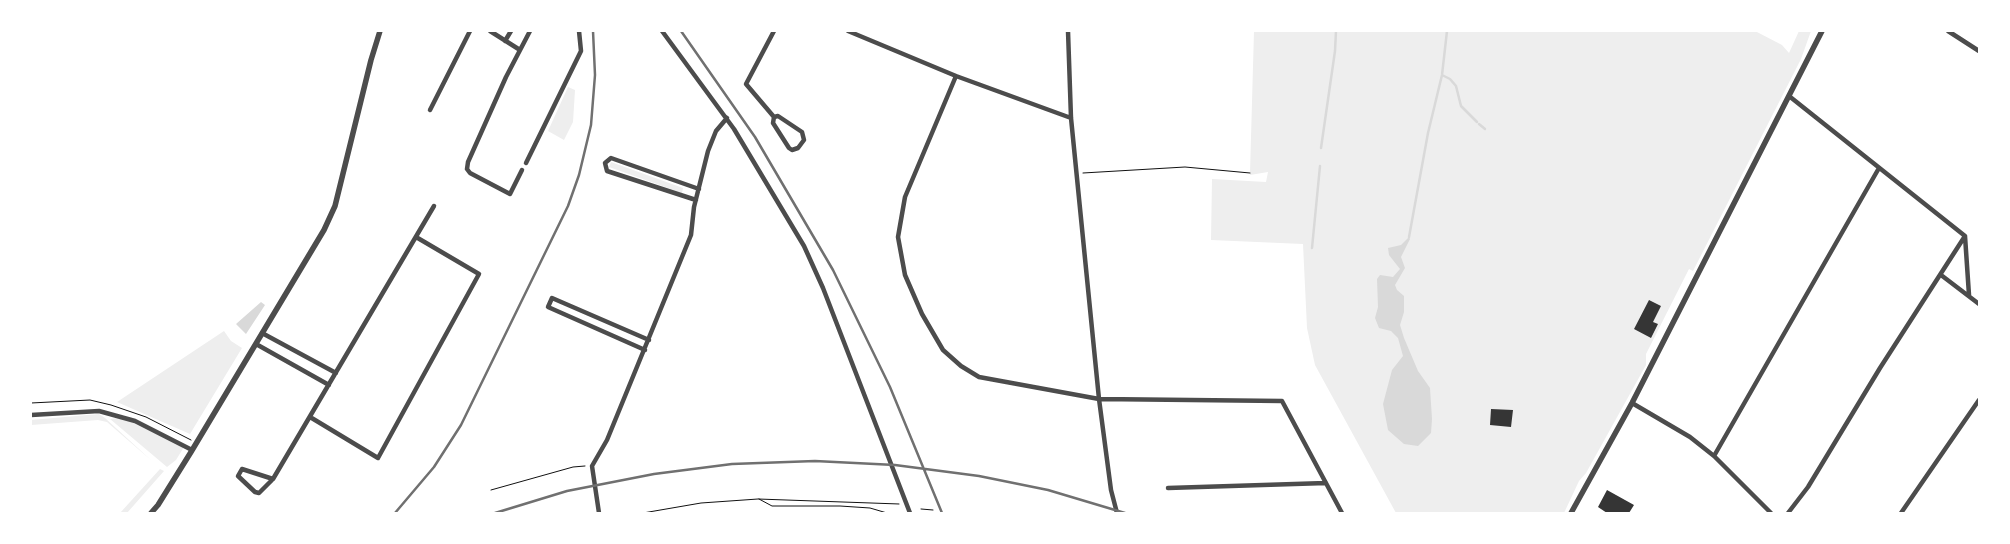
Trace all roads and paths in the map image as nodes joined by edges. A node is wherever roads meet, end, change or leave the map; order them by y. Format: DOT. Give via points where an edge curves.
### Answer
graph roads {
  1 [pos="380,31"];
  2 [pos="470,31"];
  3 [pos="490,31"];
  4 [pos="511,31"];
  5 [pos="530,31"];
  6 [pos="578,31"];
  7 [pos="662,31"];
  8 [pos="774,31"];
  9 [pos="848,31"];
  10 [pos="1068,31"];
  11 [pos="1822,31"];
  12 [pos="1948,31"];
  13 [pos="505,41"];
  14 [pos="520,50"];
  15 [pos="1979,51"];
  16 [pos="956,76"];
  17 [pos="1789,96"];
  18 [pos="430,110"];
  19 [pos="774,117"];
  20 [pos="727,118"];
  21 [pos="1071,118"];
  22 [pos="526,163"];
  23 [pos="1879,168"];
  24 [pos="522,170"];
  25 [pos="1250,173"];
  26 [pos="1077,174"];
  27 [pos="699,189"];
  28 [pos="696,200"];
  29 [pos="434,206"];
  30 [pos="1965,236"];
  31 [pos="416,237"];
  32 [pos="1941,275"];
  33 [pos="1969,295"];
  34 [pos="1979,304"];
  35 [pos="262,333"];
  36 [pos="649,340"];
  37 [pos="256,344"];
  38 [pos="645,350"];
  39 [pos="336,373"];
  40 [pos="329,385"];
  41 [pos="1099,399"];
  42 [pos="1979,400"];
  43 [pos="1632,403"];
  44 [pos="31,415"];
  45 [pos="310,417"];
  46 [pos="192,450"];
  47 [pos="1714,456"];
  48 [pos="592,466"];
  49 [pos="273,478"];
  50 [pos="1326,482"];
  51 [pos="1168,488"];
  52 [pos="491,490"];
  53 [pos="758,499"];
  54 [pos="899,504"];
  55 [pos="921,509"];
  56 [pos="933,510"];
  57 [pos="151,513"];
  58 [pos="599,513"];
  59 [pos="643,513"];
  60 [pos="887,513"];
  61 [pos="910,513"];
  62 [pos="1117,513"];
  63 [pos="1342,513"];
  64 [pos="1571,513"];
  65 [pos="1771,513"];
  66 [pos="1788,513"];
  67 [pos="1900,513"];
  1 -- 35 [label="street" via="335,206"];
  2 -- 18 [label="street"];
  3 -- 13 [label="street"];
  4 -- 13 [label="street"];
  5 -- 14 [label="street"];
  6 -- 22 [label="street" via="581,51"];
  7 -- 20 [label="street"];
  8 -- 19 [label="street" via="746,84"];
  9 -- 16 [label="street"];
  10 -- 21 [label="street"];
  11 -- 17 [label="street"];
  12 -- 15 [label="street"];
  13 -- 14 [label="street"];
  14 -- 24 [label="street" via="467,169 510,194"];
  16 -- 21 [label="street"];
  16 -- 41 [label="street" via="905,197 898,237 904,275 943,350 961,366 979,377"];
  17 -- 23 [label="street"];
  17 -- 43 [label="street"];
  19 -- 19 [label="street" via="773,123 789,148 798,148 804,140 802,132 778,116"];
  20 -- 27 [label="street" via="720,124 711,144"];
  20 -- 61 [label="street" via="814,265"];
  21 -- 26 [label="street"];
  23 -- 30 [label="street"];
  23 -- 47 [label="street"];
  25 -- 26 [label="path" via="1178,167"];
  26 -- 41 [label="street"];
  27 -- 28 [label="street"];
  27 -- 28 [label="street" via="611,158 605,163 607,170"];
  28 -- 36 [label="street" via="691,235"];
  29 -- 31 [label="street"];
  30 -- 32 [label="street"];
  30 -- 33 [label="street"];
  31 -- 39 [label="street"];
  31 -- 45 [label="street" via="479,274 378,458"];
  32 -- 33 [label="street"];
  32 -- 66 [label="street" via="1808,487"];
  33 -- 34 [label="street"];
  35 -- 37 [label="street"];
  35 -- 39 [label="street"];
  36 -- 38 [label="street"];
  36 -- 38 [label="street" via="552,298 548,307"];
  37 -- 40 [label="street"];
  37 -- 46 [label="street"];
  38 -- 48 [label="street" via="607,440"];
  39 -- 40 [label="street"];
  40 -- 45 [label="street"];
  41 -- 50 [label="street" via="1282,401"];
  41 -- 62 [label="street"];
  42 -- 67 [label="street"];
  43 -- 47 [label="street" via="1690,437"];
  43 -- 64 [label="street"];
  44 -- 46 [label="street" via="99,411 135,421"];
  45 -- 49 [label="street"];
  46 -- 57 [label="street"];
  47 -- 65 [label="street"];
  48 -- 52 [label="path" via="573,467"];
  48 -- 58 [label="street"];
  49 -- 49 [label="street" via="242,469 238,476 259,493"];
  50 -- 51 [label="street"];
  50 -- 63 [label="street"];
  53 -- 54 [label="path"];
  53 -- 59 [label="path" via="701,503"];
  53 -- 60 [label="path" via="772,506 840,506"];
  55 -- 56 [label="path"];
}
